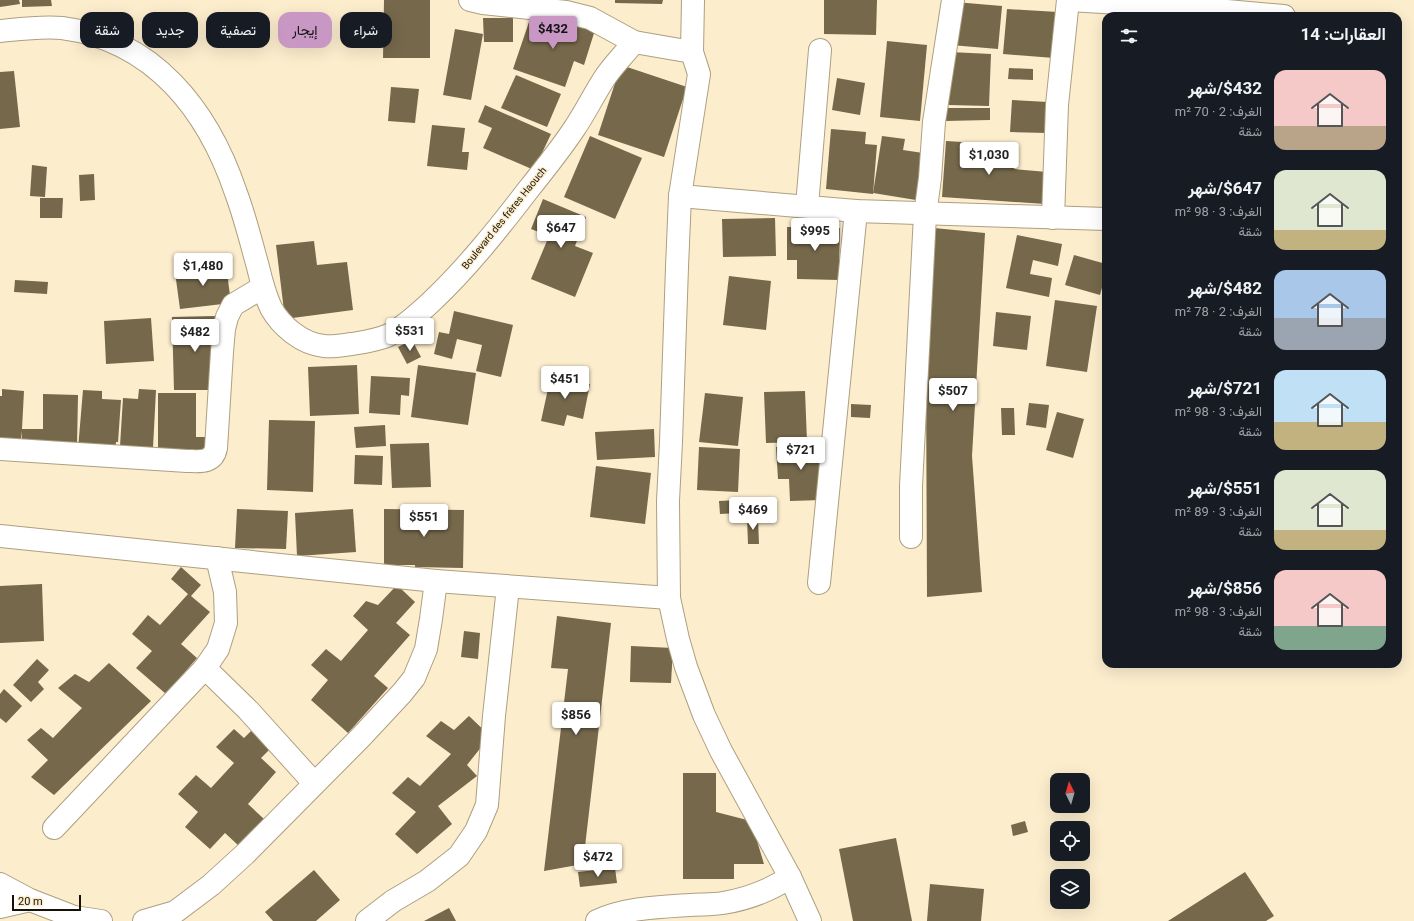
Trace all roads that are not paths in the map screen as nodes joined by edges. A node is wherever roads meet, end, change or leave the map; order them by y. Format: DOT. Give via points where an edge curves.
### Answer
graph roads {
  1 [pos="470,0"];
  2 [pos="694,0"];
  3 [pos="953,0"];
  4 [pos="1068,0"];
  5 [pos="1170,7"];
  6 [pos="1233,12"];
  7 [pos="0,31"];
  8 [pos="634,42"];
  9 [pos="820,50"];
  10 [pos="692,52"];
  11 [pos="680,196"];
  12 [pos="807,206"];
  13 [pos="856,211"];
  14 [pos="925,214"];
  15 [pos="1053,218"];
  16 [pos="1102,219"];
  17 [pos="263,287"];
  18 [pos="0,449"];
  19 [pos="0,536"];
  20 [pos="911,537"];
  21 [pos="217,558"];
  22 [pos="436,581"];
  23 [pos="819,583"];
  24 [pos="508,587"];
  25 [pos="669,598"];
  26 [pos="205,668"];
  27 [pos="314,783"];
  28 [pos="54,828"];
  29 [pos="790,877"];
  30 [pos="0,884"];
  31 [pos="30,900"];
  32 [pos="0,907"];
  33 [pos="73,919"];
  34 [pos="101,921"];
  35 [pos="144,921"];
  36 [pos="367,921"];
  37 [pos="597,921"];
  38 [pos="810,921"];
  1 -- 8 [label="street" via="566,12 590,18"];
  2 -- 10 [label="street"];
  3 -- 14 [label="street" via="934,122"];
  4 -- 5 [label="street"];
  4 -- 15 [label="street" via="1057,105"];
  5 -- 6 [label="street"];
  7 -- 17 [label="street, Boulevard des frères Haouch" via="59,28 117,42 138,54 174,84 194,109 226,164"];
  8 -- 10 [label="street"];
  8 -- 17 [label="street, Boulevard des frères Haouch" via="605,77 554,157 496,231 431,302 401,328 378,339 362,342 325,346 310,343 287,328 271,307"];
  9 -- 12 [label="street"];
  10 -- 11 [label="street" via="698,74"];
  11 -- 12 [label="street"];
  11 -- 25 [label="street" via="668,501"];
  12 -- 13 [label="street"];
  13 -- 14 [label="street"];
  13 -- 23 [label="street"];
  14 -- 15 [label="street"];
  14 -- 20 [label="street" via="911,486"];
  15 -- 16 [label="street"];
  17 -- 18 [label="street" via="233,305 227,317 222,352 216,448 209,459 202,461"];
  19 -- 21 [label="street"];
  21 -- 22 [label="street"];
  21 -- 26 [label="street" via="225,592 226,623 218,649"];
  22 -- 24 [label="street"];
  22 -- 27 [label="street" via="426,649 414,678"];
  24 -- 25 [label="street"];
  24 -- 36 [label="street" via="487,805 476,831 459,856 427,881 393,900"];
  25 -- 29 [label="street" via="686,667 704,715 724,757"];
  26 -- 27 [label="street" via="248,710"];
  26 -- 28 [label="street"];
  27 -- 35 [label="street" via="245,854 210,885 175,912"];
  29 -- 37 [label="street" via="774,888 721,904 627,911"];
  29 -- 38 [label="street"];
  30 -- 31 [label="street"];
  31 -- 32 [label="street"];
  31 -- 33 [label="street"];
  33 -- 34 [label="street"];
}
